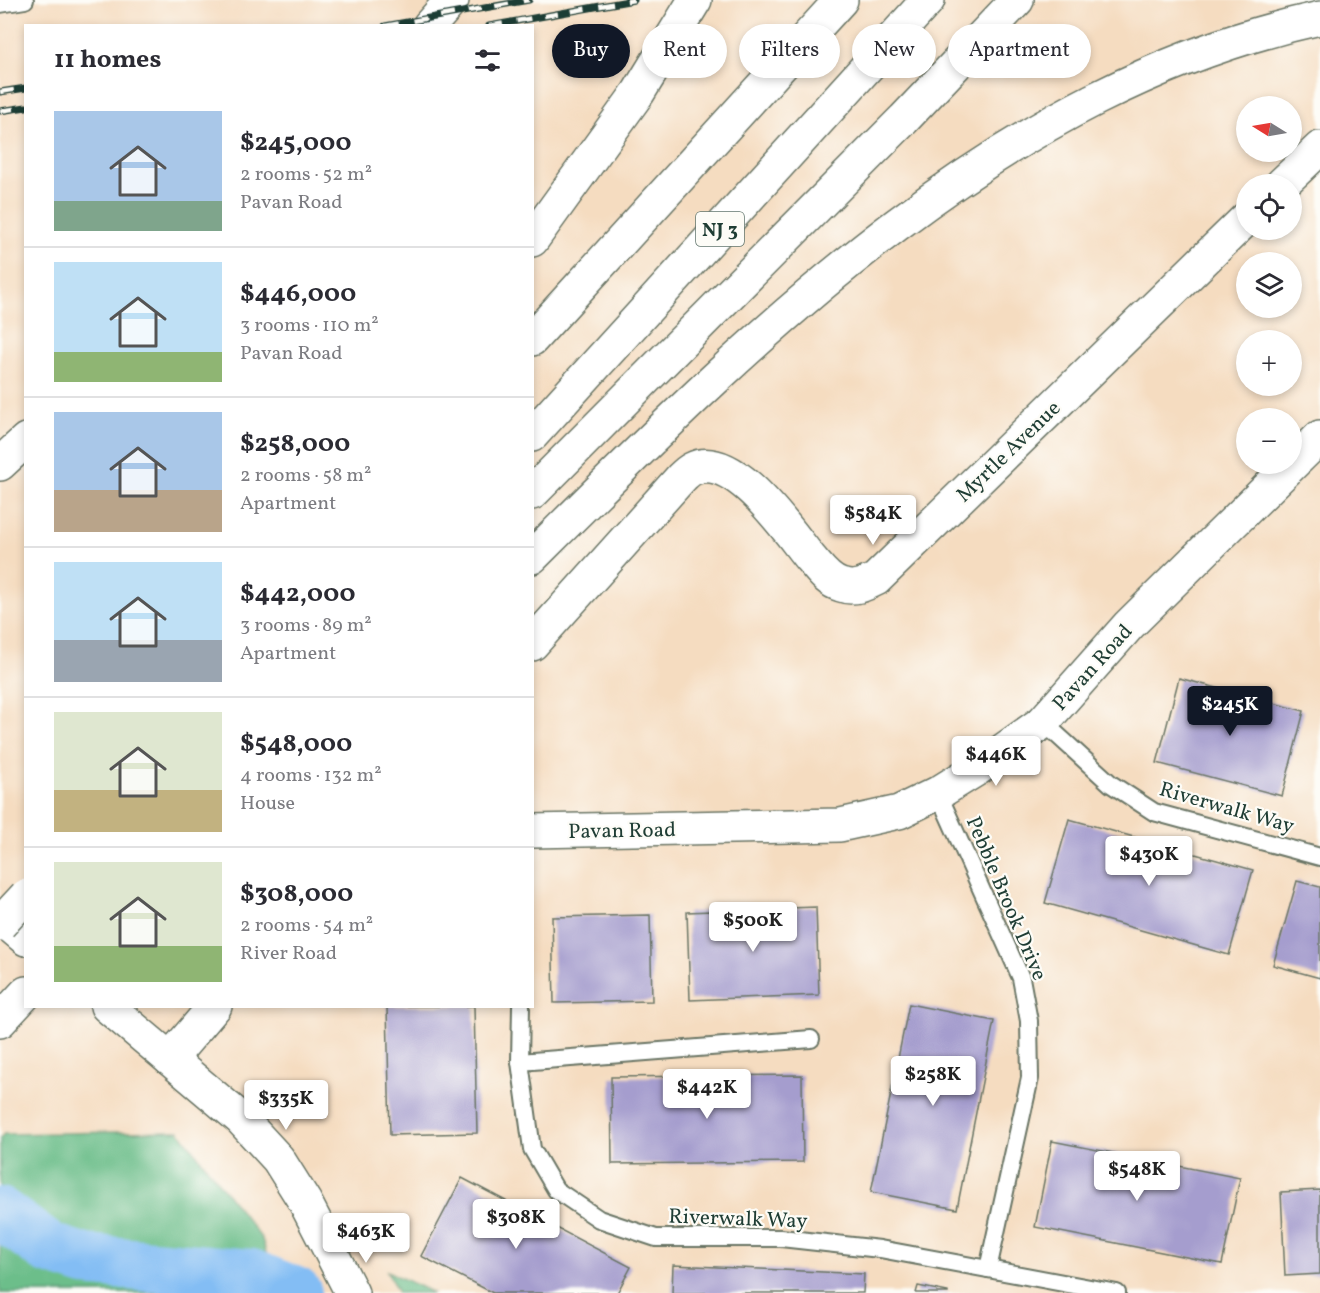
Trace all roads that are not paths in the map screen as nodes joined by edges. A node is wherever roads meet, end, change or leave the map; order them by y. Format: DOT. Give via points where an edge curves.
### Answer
graph roads {
  1 [pos="25,0"];
  2 [pos="452,0"];
  3 [pos="695,0"];
  4 [pos="841,0"];
  5 [pos="1014,3"];
  6 [pos="0,4"];
  7 [pos="918,11"];
  8 [pos="1320,18"];
  9 [pos="431,24"];
  10 [pos="1320,147"];
  11 [pos="1292,174"];
  12 [pos="1236,229"];
  13 [pos="534,237"];
  14 [pos="534,337"];
  15 [pos="534,433"];
  16 [pos="1320,438"];
  17 [pos="24,442"];
  18 [pos="0,464"];
  19 [pos="534,491"];
  20 [pos="534,555"];
  21 [pos="534,642"];
  22 [pos="1043,722"];
  23 [pos="938,793"];
  24 [pos="534,831"];
  25 [pos="1320,857"];
  26 [pos="24,898"];
  27 [pos="0,917"];
  28 [pos="0,924"];
  29 [pos="24,937"];
  30 [pos="24,995"];
  31 [pos="109,1008"];
  32 [pos="213,1008"];
  33 [pos="521,1008"];
  34 [pos="0,1021"];
  35 [pos="812,1039"];
  36 [pos="170,1059"];
  37 [pos="520,1062"];
  38 [pos="988,1269"];
  39 [pos="352,1293"];
  40 [pos="1117,1293"];
  1 -- 6 [label="lane"];
  2 -- 9 [label="main road"];
  3 -- 13 [label="main road" via="620,119"];
  4 -- 14 [label="main road"];
  5 -- 19 [label="main road"];
  7 -- 15 [label="main road, NJ 3"];
  8 -- 20 [label="main road" via="1246,36 1144,75 1065,114 991,160 875,243 774,325"];
  10 -- 11 [label="main road"];
  12 -- 21 [label="main road, Myrtle Avenue" via="876,579 852,588 831,581 754,490 722,469 693,468"];
  16 -- 22 [label="main road, Pavan Road" via="1129,625"];
  17 -- 18 [label="main road"];
  22 -- 23 [label="main road, Pavan Road"];
  22 -- 25 [label="lane, Riverwalk Way" via="1111,784 1154,812"];
  23 -- 24 [label="main road, Pavan Road" via="899,812 840,825"];
  23 -- 38 [label="lane, Pebble Brook Drive" via="1021,978 1029,1021 1030,1078"];
  26 -- 28 [label="main road, bridge"];
  27 -- 29 [label="main road"];
  30 -- 34 [label="main road"];
  31 -- 36 [label="main road"];
  32 -- 36 [label="main road"];
  33 -- 37 [label="lane, Riverwalk Way"];
  35 -- 37 [label="lane"];
  36 -- 39 [label="main road" via="241,1119 278,1159"];
  37 -- 38 [label="lane, Riverwalk Way" via="532,1149 556,1190 599,1219 656,1238 781,1238 879,1249"];
  38 -- 40 [label="lane, Riverwalk Way"];
}
